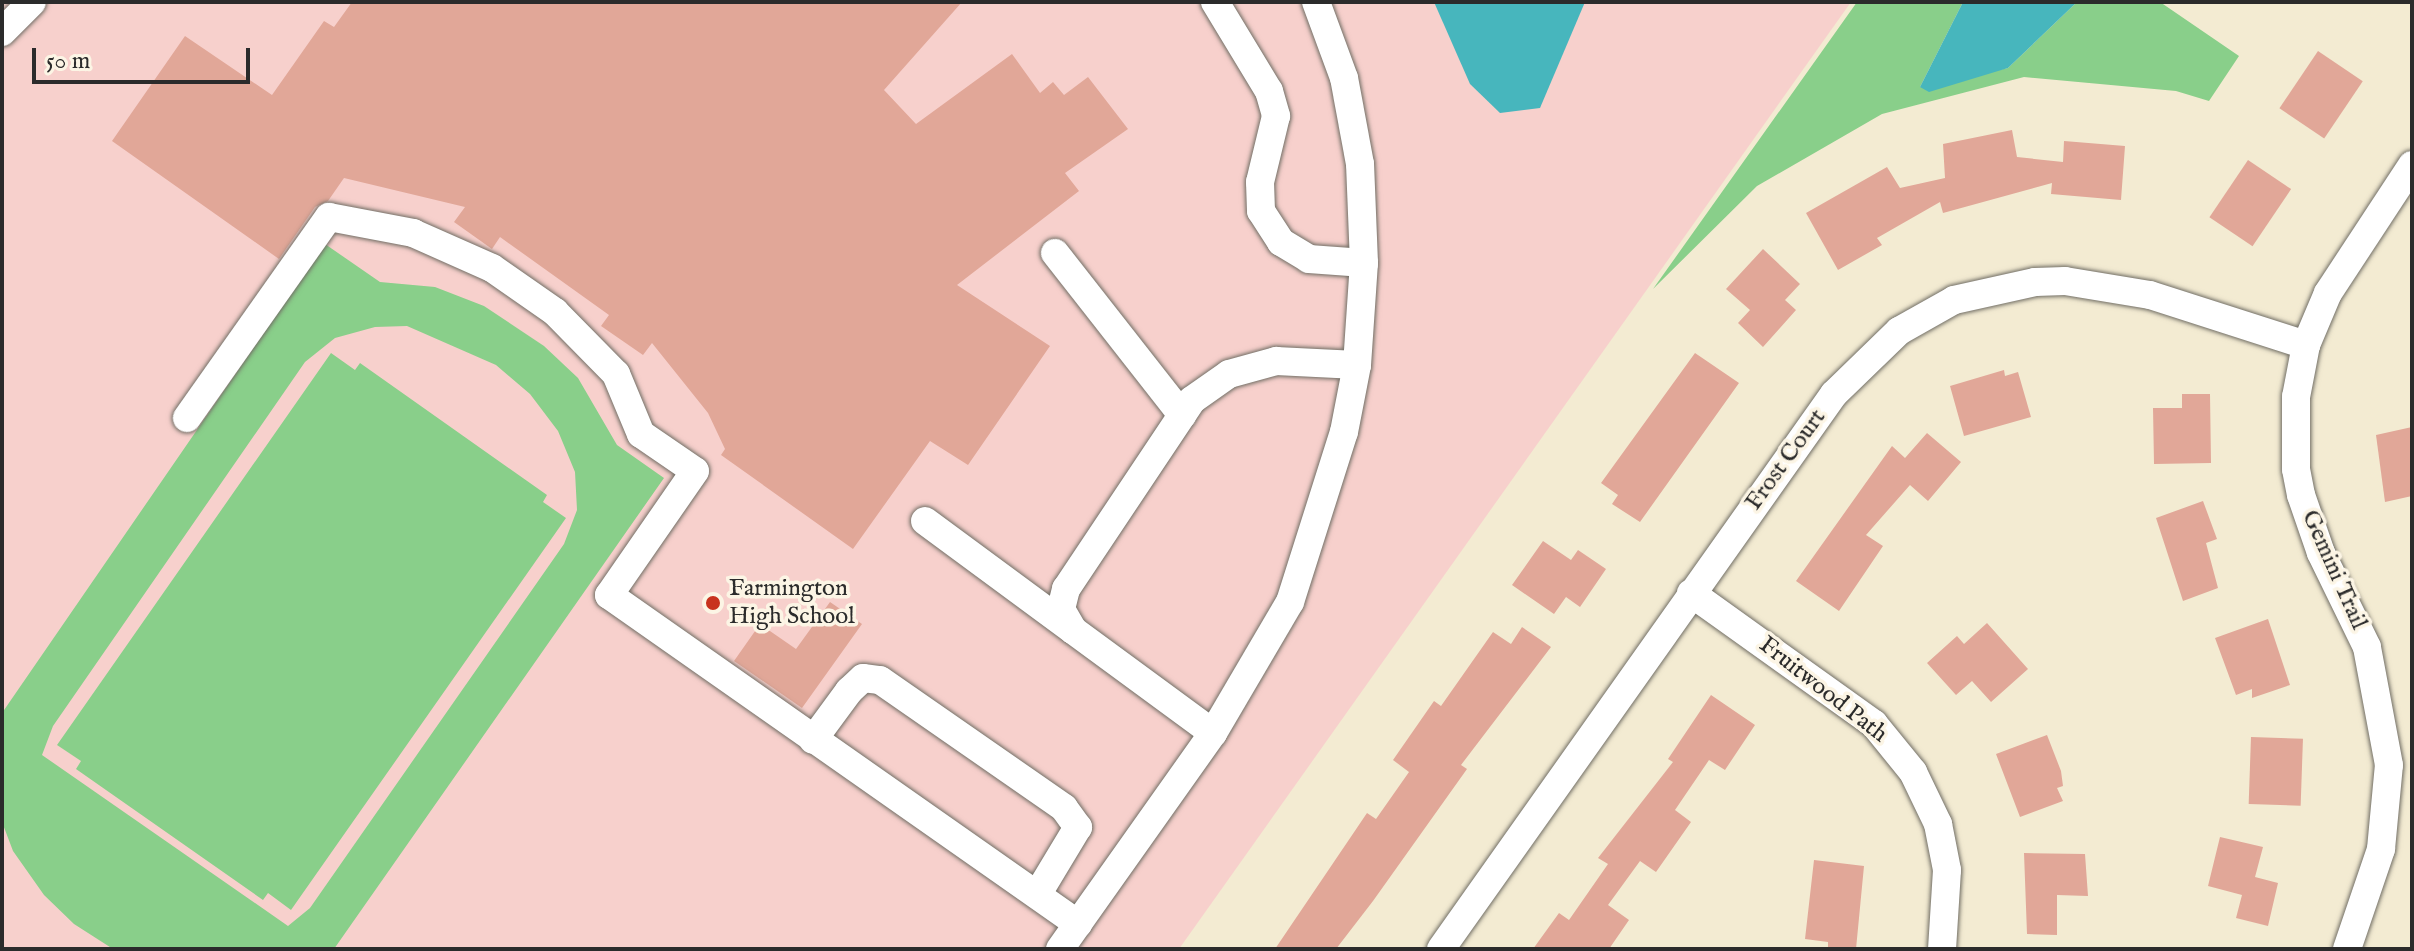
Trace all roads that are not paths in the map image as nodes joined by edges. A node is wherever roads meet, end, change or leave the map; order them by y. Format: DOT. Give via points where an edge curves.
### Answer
graph roads {
  1 [pos="32,2"];
  2 [pos="1215,2"];
  3 [pos="1316,2"];
  4 [pos="2,32"];
  5 [pos="2412,165"];
  6 [pos="1055,253"];
  7 [pos="1364,263"];
  8 [pos="2306,345"];
  9 [pos="1357,365"];
  10 [pos="1182,415"];
  11 [pos="187,418"];
  12 [pos="925,521"];
  13 [pos="1691,593"];
  14 [pos="1073,630"];
  15 [pos="1213,733"];
  16 [pos="813,740"];
  17 [pos="1037,895"];
  18 [pos="1078,924"];
  19 [pos="1060,949"];
  20 [pos="1441,949"];
  21 [pos="1942,949"];
  22 [pos="2347,949"];
  1 -- 4 [label="street"];
  2 -- 7 [label="street" via="1269,91 1276,116 1260,182 1261,211 1281,242 1309,259"];
  3 -- 7 [label="street" via="1344,78 1360,164"];
  5 -- 8 [label="street, Gemini Trail" via="2328,293"];
  6 -- 10 [label="street"];
  7 -- 9 [label="street"];
  8 -- 13 [label="street, Frost Court" via="2092,282 2035,282 1954,300 1899,331 1851,374"];
  8 -- 22 [label="street, Gemini Trail" via="2295,421 2298,482 2321,553 2367,647 2389,765 2381,849"];
  9 -- 10 [label="street" via="1276,361 1229,374 1192,400"];
  9 -- 15 [label="street" via="1326,496 1290,602"];
  10 -- 14 [label="street" via="1066,589 1061,609"];
  11 -- 16 [label="street" via="329,217 413,233 492,268 555,312 616,374 641,434 695,471 609,595"];
  12 -- 14 [label="street"];
  13 -- 20 [label="street, Frost Court"];
  13 -- 21 [label="street, Fruitwood Path" via="1874,724 1913,772 1938,824 1947,870"];
  14 -- 15 [label="street"];
  15 -- 18 [label="street"];
  16 -- 17 [label="street"];
  16 -- 17 [label="street" via="856,684 863,678 880,680 1028,782 1064,808 1078,827"];
  17 -- 18 [label="street"];
  18 -- 19 [label="street"];
}
